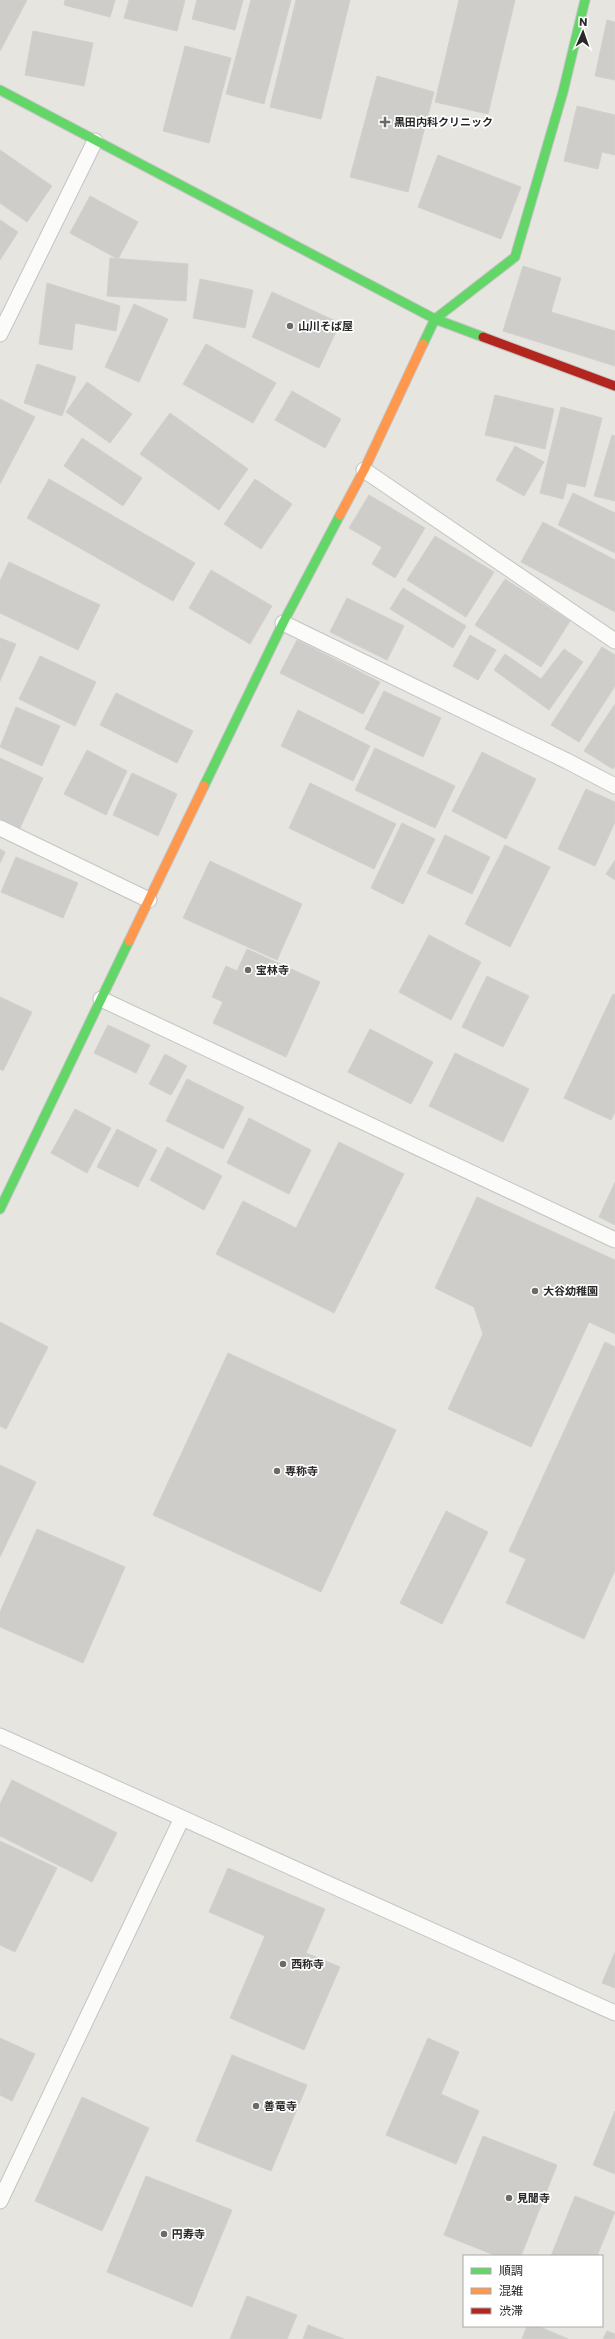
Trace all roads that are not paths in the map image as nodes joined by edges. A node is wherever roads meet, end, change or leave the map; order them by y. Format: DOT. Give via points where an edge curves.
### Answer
graph roads {
  1 [pos="585,0"];
  2 [pos="0,90"];
  3 [pos="95,141"];
  4 [pos="436,319"];
  5 [pos="0,334"];
  6 [pos="615,386"];
  7 [pos="364,470"];
  8 [pos="283,623"];
  9 [pos="615,641"];
  10 [pos="615,786"];
  11 [pos="0,828"];
  12 [pos="149,900"];
  13 [pos="101,999"];
  14 [pos="0,1209"];
  15 [pos="615,1240"];
  16 [pos="0,1736"];
  17 [pos="182,1818"];
  18 [pos="615,2014"];
  19 [pos="0,2201"];
  1 -- 4 [label="street" via="563,92 515,257"];
  2 -- 3 [label="street"];
  3 -- 4 [label="street"];
  3 -- 5 [label="lane"];
  4 -- 6 [label="street"];
  4 -- 7 [label="street"];
  7 -- 8 [label="street"];
  7 -- 9 [label="lane"];
  8 -- 10 [label="lane"];
  8 -- 12 [label="street"];
  11 -- 12 [label="lane"];
  12 -- 13 [label="street"];
  13 -- 14 [label="street"];
  13 -- 15 [label="lane"];
  16 -- 17 [label="lane"];
  17 -- 18 [label="lane"];
  17 -- 19 [label="lane"];
}
